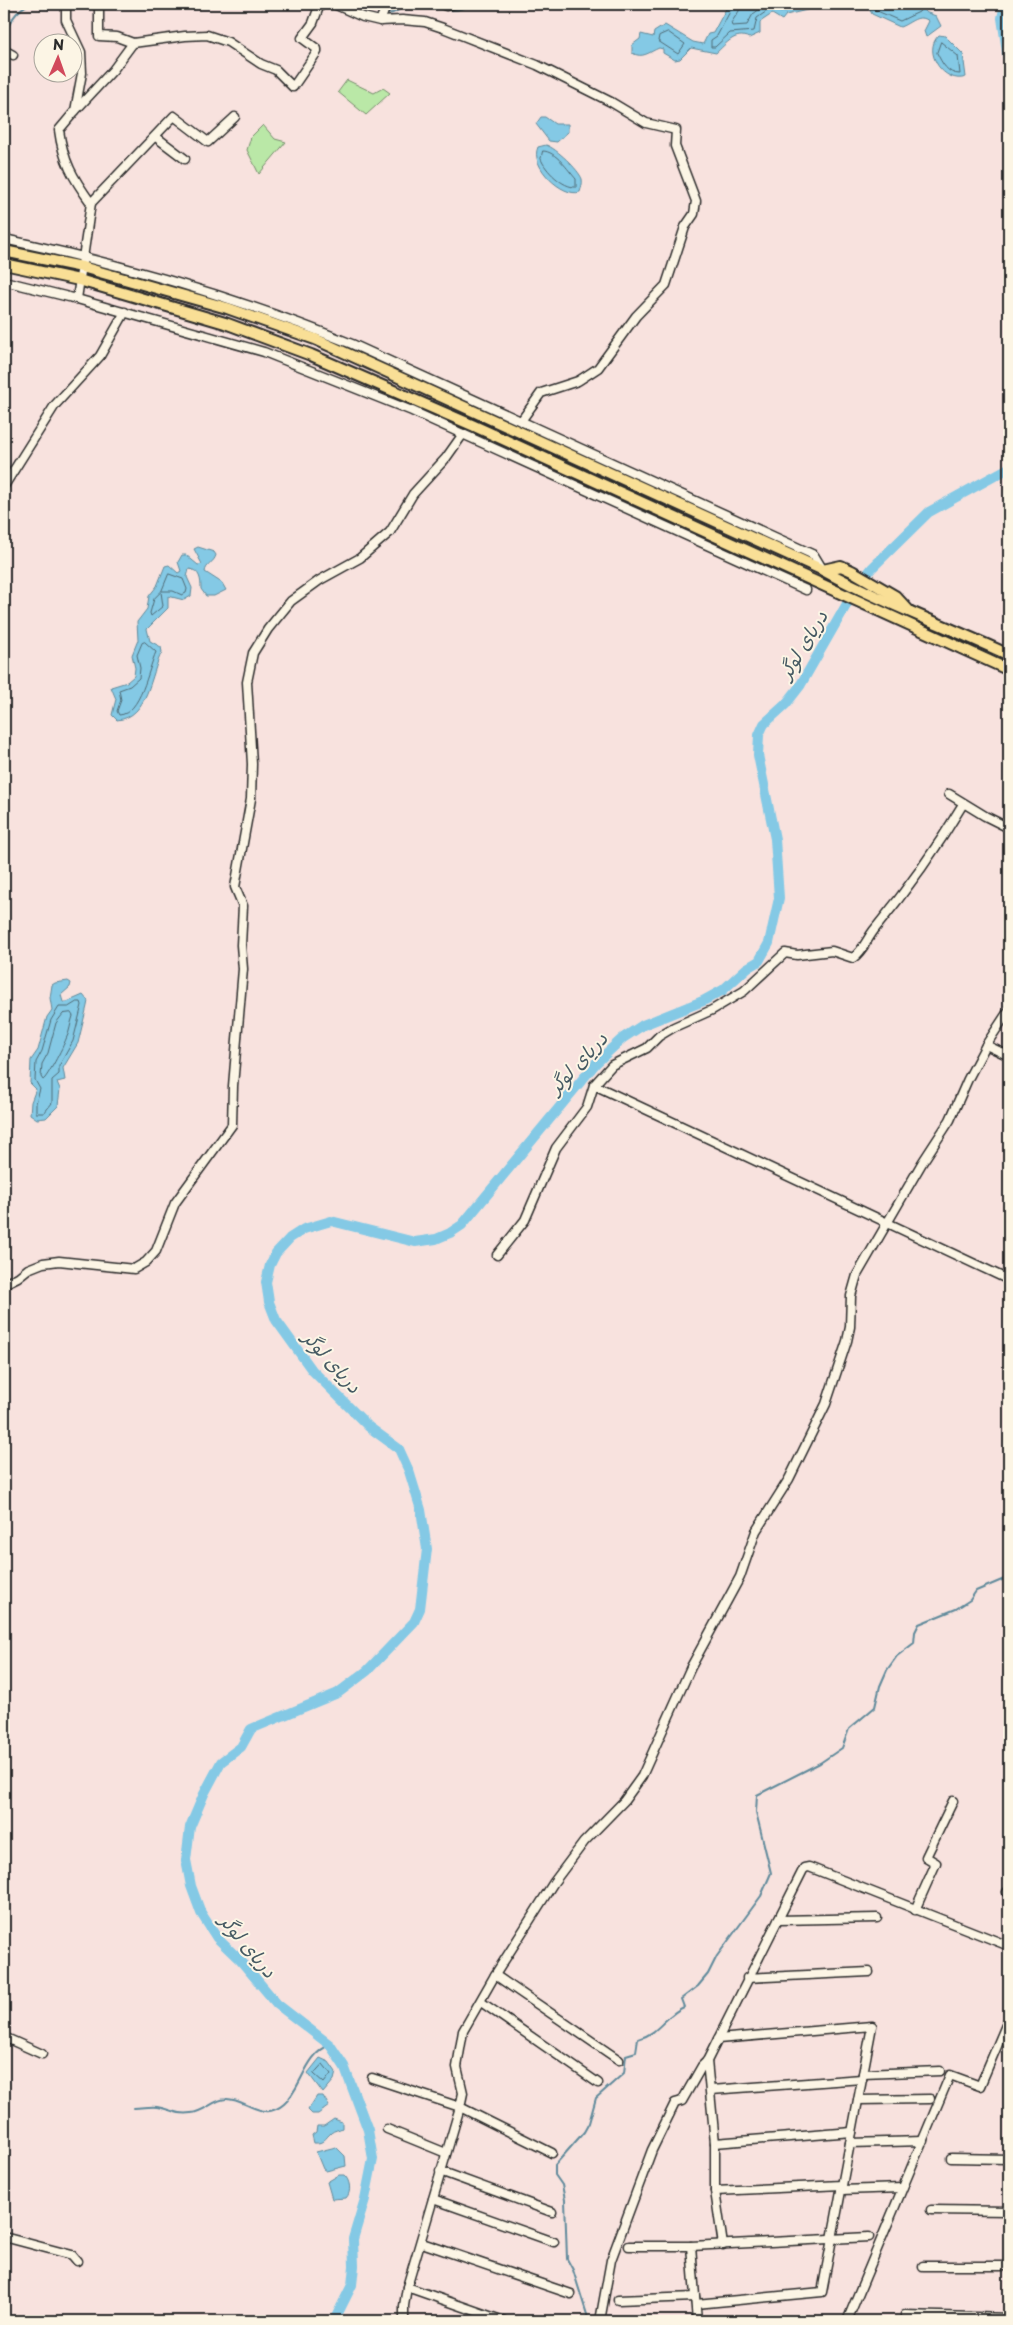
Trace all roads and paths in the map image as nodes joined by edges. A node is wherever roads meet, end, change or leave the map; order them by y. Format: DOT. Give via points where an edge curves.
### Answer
graph roads {
  1 [pos="66,4"];
  2 [pos="99,4"];
  3 [pos="320,4"];
  4 [pos="334,4"];
  5 [pos="386,4"];
  6 [pos="441,4"];
  7 [pos="454,4"];
  8 [pos="380,18"];
  9 [pos="133,43"];
  10 [pos="4,50"];
  11 [pos="13,55"];
  12 [pos="76,111"];
  13 [pos="235,118"];
  14 [pos="156,137"];
  15 [pos="185,159"];
  16 [pos="92,203"];
  17 [pos="4,240"];
  18 [pos="4,250"];
  19 [pos="83,262"];
  20 [pos="4,264"];
  21 [pos="80,280"];
  22 [pos="4,281"];
  23 [pos="76,299"];
  24 [pos="125,312"];
  25 [pos="476,414"];
  26 [pos="521,421"];
  27 [pos="472,425"];
  28 [pos="463,434"];
  29 [pos="4,486"];
  30 [pos="823,570"];
  31 [pos="806,590"];
  32 [pos="910,613"];
  33 [pos="1009,655"];
  34 [pos="1009,670"];
  35 [pos="949,794"];
  36 [pos="963,804"];
  37 [pos="1009,828"];
  38 [pos="1009,1010"];
  39 [pos="986,1045"];
  40 [pos="1009,1056"];
  41 [pos="594,1085"];
  42 [pos="888,1223"];
  43 [pos="497,1255"];
  44 [pos="1009,1280"];
  45 [pos="4,1284"];
  46 [pos="953,1800"];
  47 [pos="915,1910"];
  48 [pos="877,1918"];
  49 [pos="778,1920"];
  50 [pos="1009,1946"];
  51 [pos="869,1972"];
  52 [pos="495,1975"];
  53 [pos="747,1978"];
  54 [pos="481,2002"];
  55 [pos="1008,2023"];
  56 [pos="4,2037"];
  57 [pos="718,2039"];
  58 [pos="42,2054"];
  59 [pos="619,2060"];
  60 [pos="707,2060"];
  61 [pos="940,2071"];
  62 [pos="862,2077"];
  63 [pos="372,2078"];
  64 [pos="598,2083"];
  65 [pos="711,2090"];
  66 [pos="930,2099"];
  67 [pos="858,2100"];
  68 [pos="460,2107"];
  69 [pos="386,2129"];
  70 [pos="852,2132"];
  71 [pos="923,2141"];
  72 [pos="715,2143"];
  73 [pos="850,2143"];
  74 [pos="446,2153"];
  75 [pos="552,2153"];
  76 [pos="951,2158"];
  77 [pos="1009,2159"];
  78 [pos="440,2171"];
  79 [pos="841,2187"];
  80 [pos="902,2188"];
  81 [pos="715,2191"];
  82 [pos="433,2199"];
  83 [pos="931,2210"];
  84 [pos="1009,2211"];
  85 [pos="552,2212"];
  86 [pos="4,2237"];
  87 [pos="869,2238"];
  88 [pos="833,2239"];
  89 [pos="554,2242"];
  90 [pos="422,2243"];
  91 [pos="723,2245"];
  92 [pos="629,2246"];
  93 [pos="691,2246"];
  94 [pos="77,2261"];
  95 [pos="923,2266"];
  96 [pos="1009,2266"];
  97 [pos="407,2287"];
  98 [pos="570,2294"];
  99 [pos="618,2300"];
  100 [pos="695,2300"];
  101 [pos="905,2316"];
  102 [pos="1009,2318"];
  103 [pos="404,2321"];
  104 [pos="504,2321"];
  105 [pos="600,2321"];
  106 [pos="697,2321"];
  107 [pos="847,2321"];
  1 -- 12 [label="street" via="66,20 81,52 82,73"];
  2 -- 9 [label="street" via="100,36"];
  3 -- 9 [label="street" via="313,23 302,38 317,48 317,52 293,87 276,70 228,42 207,35"];
  4 -- 8 [label="street" via="363,17"];
  5 -- 8 [label="street"];
  6 -- 7 [label="street"];
  8 -- 26 [label="street" via="426,22 443,28 537,65 646,123 676,130 677,152 696,200 694,214 685,227 666,285 636,316 598,368 578,381 541,393"];
  9 -- 12 [label="street"];
  10 -- 11 [label="street"];
  12 -- 16 [label="street" via="59,130 61,149 67,165"];
  13 -- 14 [label="street" via="208,142 174,116"];
  14 -- 15 [label="street"];
  14 -- 16 [label="street"];
  16 -- 19 [label="street"];
  17 -- 19 [label="street"];
  18 -- 19 [label="main road"];
  19 -- 21 [label="street"];
  19 -- 25 [label="main road" via="315,340"];
  19 -- 26 [label="street" via="206,291 286,317"];
  20 -- 21 [label="main road"];
  21 -- 23 [label="street"];
  21 -- 27 [label="main road" via="225,323 311,355"];
  22 -- 23 [label="street"];
  23 -- 24 [label="street"];
  24 -- 28 [label="street" via="264,352 349,384"];
  24 -- 29 [label="street" via="100,356 55,405"];
  25 -- 27 [label="main road"];
  25 -- 30 [label="main road"];
  26 -- 30 [label="street" via="814,555"];
  27 -- 34 [label="main road"];
  28 -- 31 [label="street"];
  28 -- 45 [label="street" via="413,494 390,532 360,558 291,601 253,653 247,682 251,800 235,888 243,906 241,944 244,969 232,1124 175,1203 156,1251 146,1262 134,1269 59,1261 43,1263"];
  30 -- 32 [label="main road"];
  30 -- 32 [label="main road" via="841,566 852,570 895,596"];
  32 -- 33 [label="main road"];
  35 -- 36 [label="street"];
  36 -- 37 [label="street"];
  36 -- 41 [label="street" via="914,880 853,958 822,951 797,955 785,953 744,991 712,1010 674,1026 647,1048 612,1065"];
  38 -- 39 [label="street"];
  39 -- 40 [label="street"];
  39 -- 42 [label="street" via="950,1120"];
  41 -- 42 [label="street"];
  41 -- 43 [label="street" via="587,1107 556,1148 525,1220"];
  42 -- 44 [label="street"];
  42 -- 52 [label="street" via="857,1275 851,1296 847,1341 826,1404 790,1479 756,1531 740,1577 691,1668 642,1776 554,1882"];
  46 -- 47 [label="street" via="926,1857 936,1863"];
  47 -- 49 [label="street" via="806,1867"];
  47 -- 50 [label="street"];
  48 -- 49 [label="street"];
  49 -- 53 [label="street"];
  51 -- 53 [label="street"];
  52 -- 54 [label="street"];
  52 -- 59 [label="street"];
  53 -- 57 [label="street"];
  54 -- 64 [label="street"];
  54 -- 68 [label="street" via="463,2031 459,2048"];
  55 -- 71 [label="street" via="980,2086 950,2075"];
  56 -- 58 [label="street"];
  57 -- 60 [label="street"];
  57 -- 62 [label="street" via="872,2026"];
  60 -- 65 [label="street"];
  60 -- 105 [label="street" via="682,2101 675,2103 652,2150 611,2260"];
  61 -- 62 [label="street"];
  62 -- 65 [label="street"];
  62 -- 67 [label="street"];
  63 -- 68 [label="street"];
  65 -- 72 [label="street"];
  66 -- 67 [label="street"];
  67 -- 70 [label="street"];
  68 -- 74 [label="street"];
  68 -- 75 [label="street"];
  69 -- 74 [label="street"];
  70 -- 72 [label="street"];
  70 -- 73 [label="street"];
  71 -- 73 [label="street"];
  71 -- 80 [label="street"];
  72 -- 81 [label="street"];
  73 -- 79 [label="street"];
  74 -- 78 [label="street"];
  76 -- 77 [label="street"];
  78 -- 82 [label="street"];
  78 -- 85 [label="street"];
  79 -- 80 [label="street"];
  79 -- 81 [label="street"];
  79 -- 88 [label="street"];
  80 -- 107 [label="street"];
  81 -- 91 [label="street"];
  82 -- 89 [label="street"];
  82 -- 90 [label="street"];
  83 -- 84 [label="street"];
  86 -- 94 [label="street" via="72,2255"];
  87 -- 88 [label="street"];
  88 -- 91 [label="street"];
  88 -- 100 [label="street" via="822,2292"];
  90 -- 97 [label="street"];
  90 -- 98 [label="street"];
  91 -- 93 [label="street"];
  92 -- 93 [label="street"];
  93 -- 100 [label="street"];
  95 -- 96 [label="street"];
  97 -- 103 [label="street"];
  97 -- 104 [label="street"];
  99 -- 100 [label="street"];
  100 -- 106 [label="street"];
  101 -- 102 [label="street"];
}
